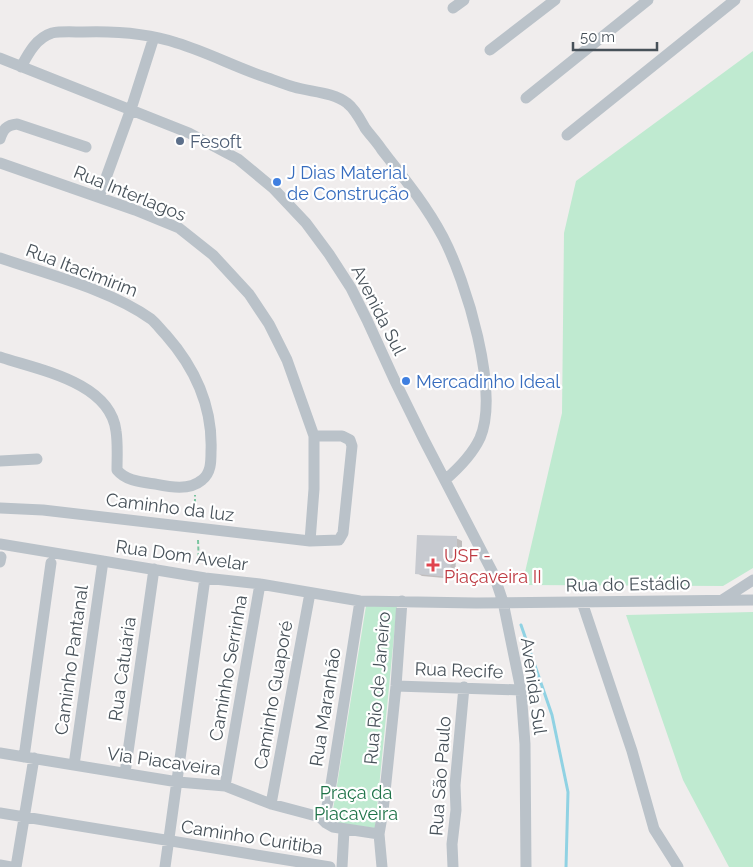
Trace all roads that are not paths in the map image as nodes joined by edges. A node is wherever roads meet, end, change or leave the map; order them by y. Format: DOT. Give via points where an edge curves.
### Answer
graph roads {
  1 [pos="464,0"];
  2 [pos="555,0"];
  3 [pos="648,0"];
  4 [pos="735,0"];
  5 [pos="453,8"];
  6 [pos="154,37"];
  7 [pos="490,50"];
  8 [pos="0,58"];
  9 [pos="21,67"];
  10 [pos="526,98"];
  11 [pos="131,109"];
  12 [pos="567,135"];
  13 [pos="0,139"];
  14 [pos="86,146"];
  15 [pos="0,163"];
  16 [pos="98,197"];
  17 [pos="0,258"];
  18 [pos="0,357"];
  19 [pos="314,436"];
  20 [pos="38,459"];
  21 [pos="0,461"];
  22 [pos="446,480"];
  23 [pos="0,508"];
  24 [pos="310,542"];
  25 [pos="0,544"];
  26 [pos="103,561"];
  27 [pos="50,563"];
  28 [pos="154,570"];
  29 [pos="202,574"];
  30 [pos="753,580"];
  31 [pos="260,584"];
  32 [pos="310,593"];
  33 [pos="722,600"];
  34 [pos="753,600"];
  35 [pos="360,601"];
  36 [pos="402,601"];
  37 [pos="504,602"];
  38 [pos="582,602"];
  39 [pos="396,686"];
  40 [pos="464,687"];
  41 [pos="520,690"];
  42 [pos="0,753"];
  43 [pos="29,758"];
  44 [pos="74,765"];
  45 [pos="125,773"];
  46 [pos="178,782"];
  47 [pos="225,786"];
  48 [pos="271,804"];
  49 [pos="0,813"];
  50 [pos="25,817"];
  51 [pos="320,817"];
  52 [pos="344,830"];
  53 [pos="379,834"];
  54 [pos="168,841"];
  55 [pos="0,865"];
  56 [pos="11,867"];
  57 [pos="16,867"];
  58 [pos="165,867"];
  59 [pos="330,867"];
  60 [pos="342,867"];
  61 [pos="382,867"];
  62 [pos="453,867"];
  63 [pos="526,867"];
  64 [pos="678,867"];
  1 -- 5 [label="street"];
  2 -- 7 [label="street"];
  3 -- 10 [label="street"];
  4 -- 12 [label="street"];
  6 -- 9 [label="street" via="134,33 52,33 31,48"];
  6 -- 11 [label="street"];
  6 -- 22 [label="street" via="177,42 248,72 346,102 416,192 457,267 480,345 486,380 486,408 480,436 467,459"];
  8 -- 9 [label="street, Avenida Sul"];
  9 -- 11 [label="street, Avenida Sul"];
  11 -- 16 [label="street"];
  11 -- 22 [label="street, Avenida Sul" via="196,136 238,159 273,188 306,223 351,288"];
  13 -- 14 [label="street" via="6,127 17,124"];
  15 -- 16 [label="street, Rua Interlagos"];
  16 -- 19 [label="street, Rua Interlagos" via="179,228 213,255 249,294 270,324 287,360"];
  17 -- 18 [label="street, Rua Itacimirim" via="126,303 152,320 175,346 196,379 207,408 212,444 209,472 195,484 176,488 130,480 118,472 116,431 111,415 98,397 66,378"];
  19 -- 24 [label="street, Rua Interlagos"];
  19 -- 24 [label="street, Caminho da luz" via="342,436 350,440 352,446 343,533 335,542"];
  20 -- 21 [label="street"];
  22 -- 37 [label="street, Avenida Sul" via="494,575"];
  23 -- 24 [label="street, Caminho da luz" via="43,510"];
  25 -- 26 [label="street, Rua Dom Avelar"];
  26 -- 28 [label="street, Rua Dom Avelar"];
  26 -- 44 [label="street, Caminho Pantanal"];
  27 -- 43 [label="street"];
  28 -- 29 [label="street, Rua Dom Avelar"];
  28 -- 45 [label="street, Rua Catuária"];
  29 -- 31 [label="street, Rua Dom Avelar"];
  29 -- 46 [label="street"];
  30 -- 33 [label="street"];
  31 -- 32 [label="street, Rua Dom Avelar"];
  31 -- 47 [label="street, Caminho Serrinha"];
  32 -- 35 [label="street, Rua Dom Avelar"];
  32 -- 48 [label="street, Caminho Guaporé"];
  33 -- 34 [label="street, Rua do Estádio"];
  33 -- 38 [label="street, Rua do Estádio"];
  35 -- 36 [label="street, Rua Dom Avelar"];
  35 -- 51 [label="street, Rua Maranhão" via="326,810"];
  36 -- 37 [label="street, Rua do Estádio"];
  36 -- 39 [label="street, Rua Rio de Janeiro"];
  37 -- 38 [label="street, Rua do Estádio"];
  37 -- 41 [label="street, Avenida Sul"];
  38 -- 64 [label="street" via="632,750 654,829"];
  39 -- 40 [label="street, Rua Recife"];
  39 -- 53 [label="street, Rua Rio de Janeiro"];
  40 -- 41 [label="street, Rua Recife"];
  40 -- 62 [label="street, Rua São Paulo" via="455,785"];
  41 -- 63 [label="street, Avenida Sul" via="525,744"];
  42 -- 43 [label="street, Via Piacaveira"];
  43 -- 44 [label="street, Via Piacaveira"];
  43 -- 50 [label="street"];
  44 -- 45 [label="street, Via Piacaveira"];
  45 -- 46 [label="street, Via Piacaveira"];
  46 -- 47 [label="street, Via Piacaveira"];
  46 -- 54 [label="street"];
  47 -- 48 [label="street, Via Piacaveira"];
  48 -- 51 [label="street, Via Piacaveira"];
  49 -- 50 [label="street, Caminho Curitiba"];
  50 -- 54 [label="street, Caminho Curitiba"];
  50 -- 57 [label="street"];
  51 -- 52 [label="street, Via Piacaveira" via="329,826"];
  52 -- 53 [label="street, Via Piacaveira"];
  52 -- 60 [label="street"];
  53 -- 61 [label="street, Rua Rio de Janeiro"];
  54 -- 58 [label="street"];
  54 -- 59 [label="street, Caminho Curitiba"];
  55 -- 56 [label="street"];
}
